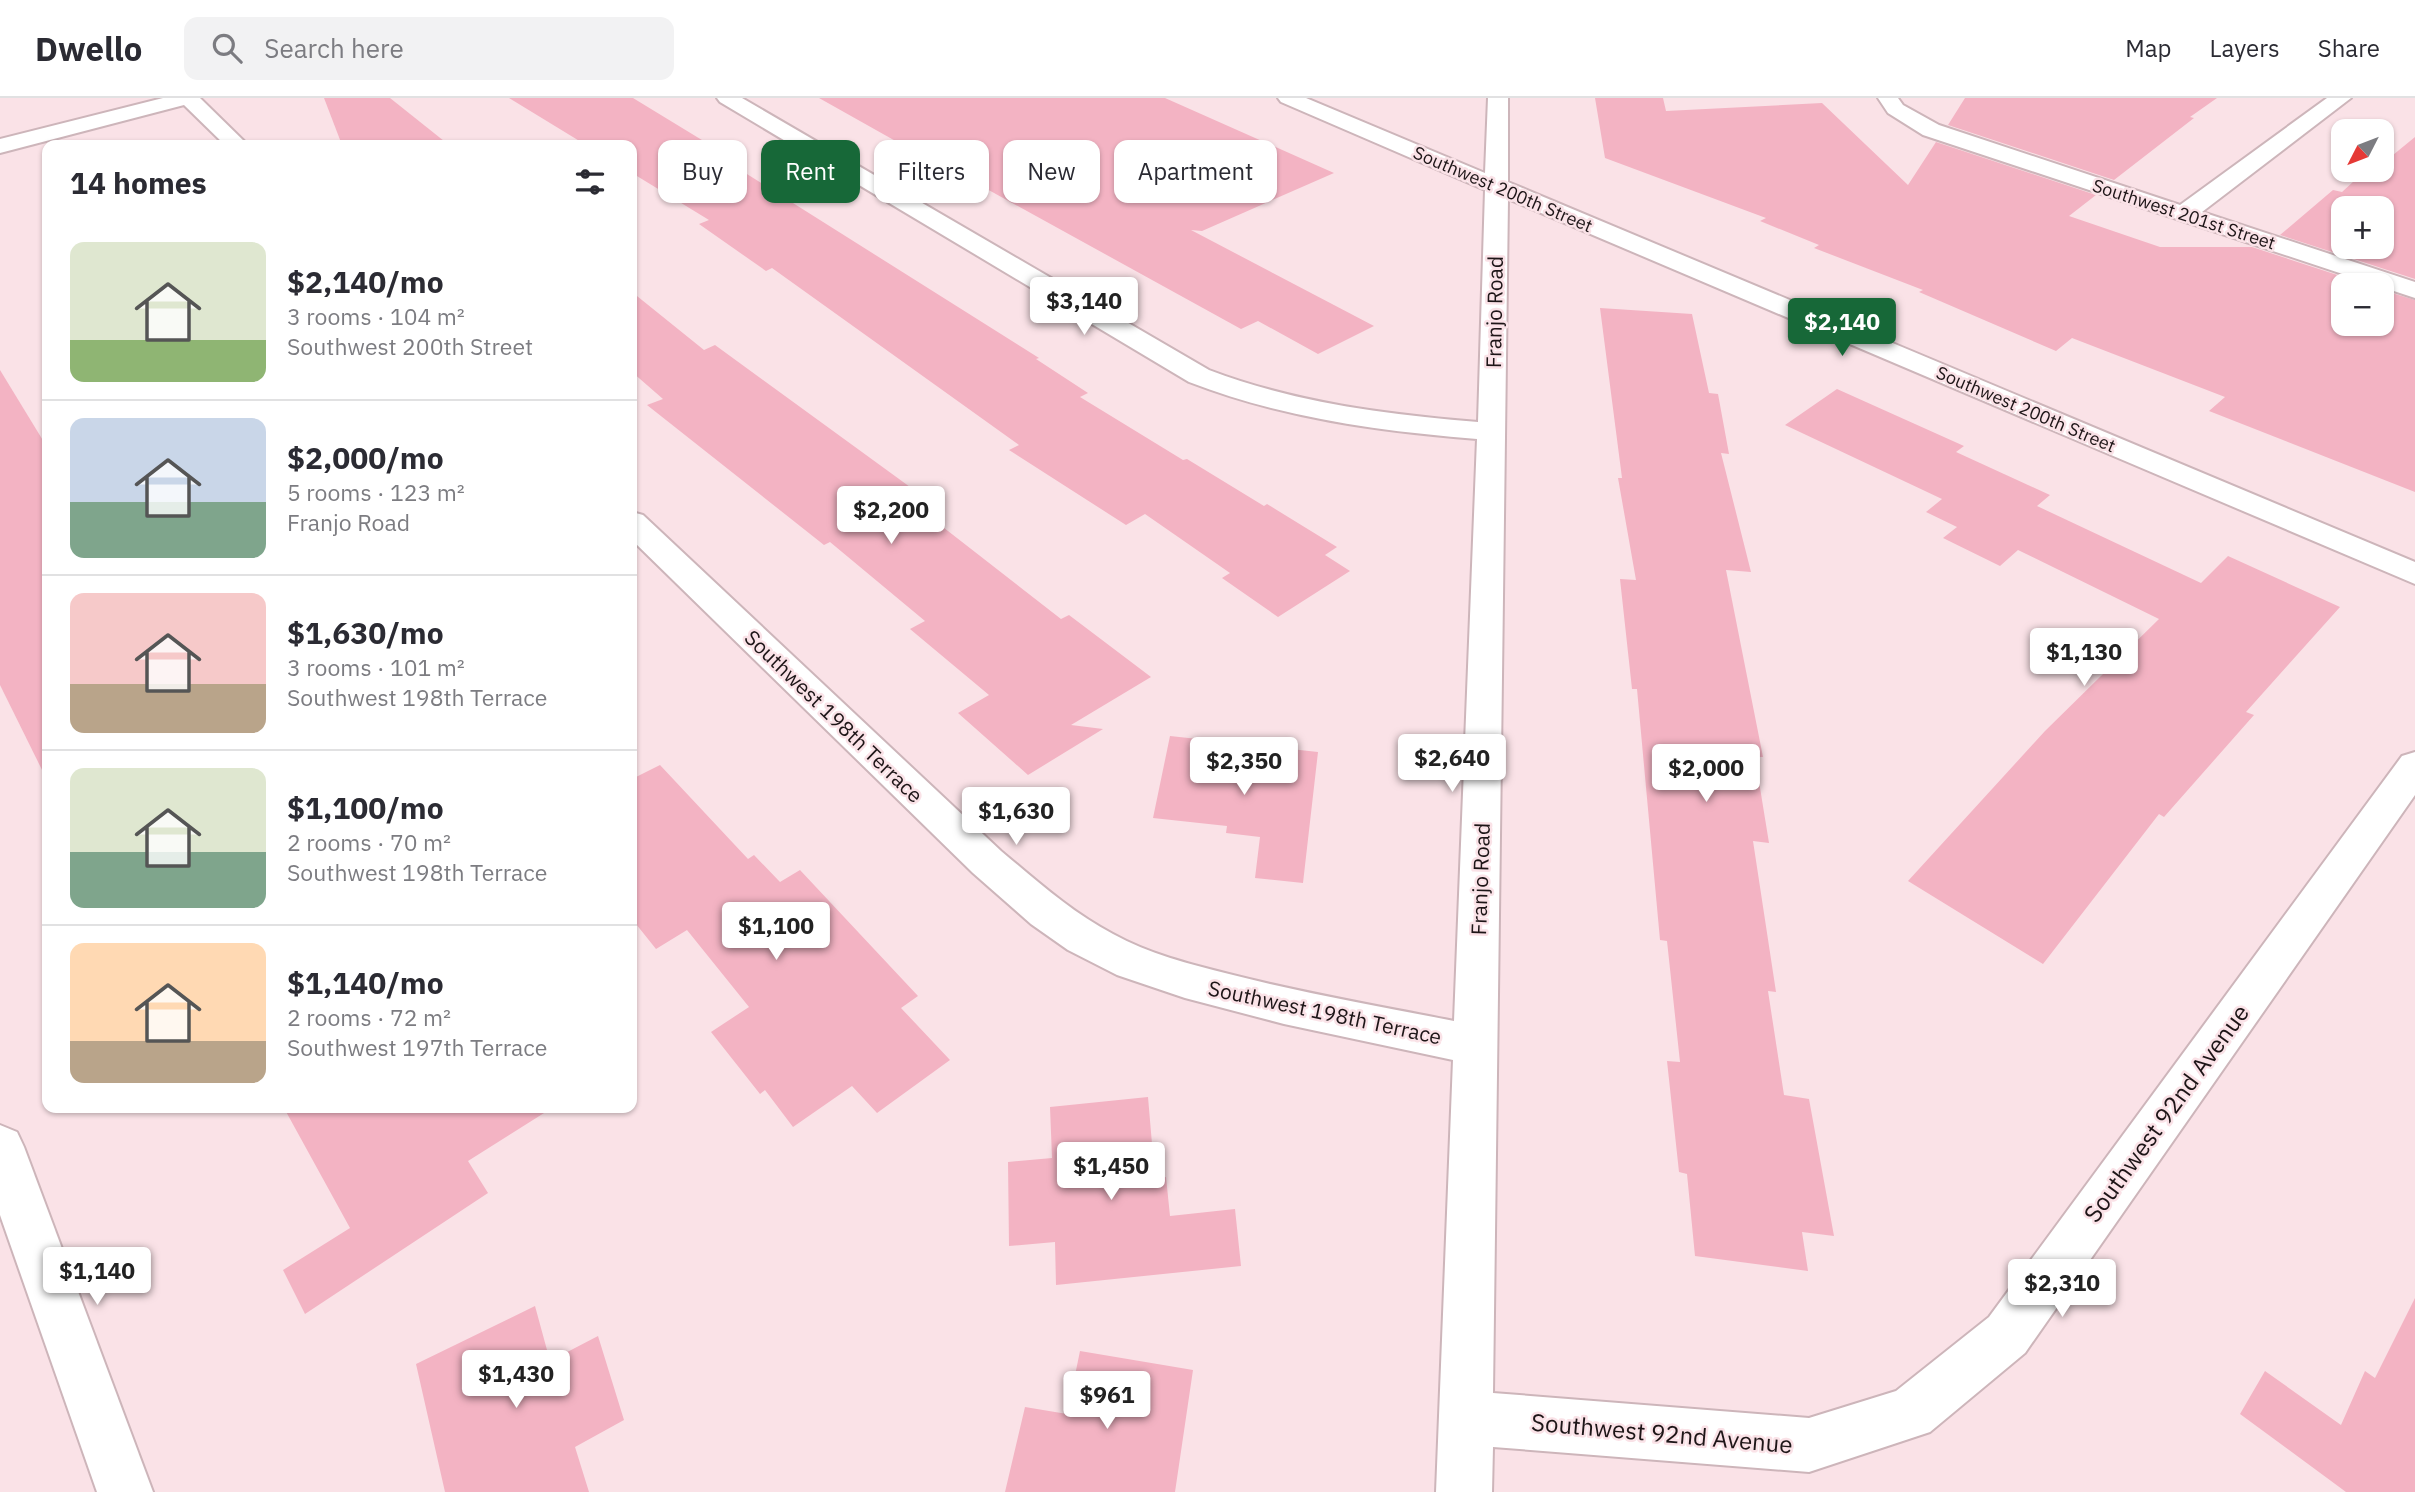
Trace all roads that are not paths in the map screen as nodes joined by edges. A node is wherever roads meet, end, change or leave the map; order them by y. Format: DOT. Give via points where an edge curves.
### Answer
graph roads {
  1 [pos="188,98"];
  2 [pos="727,98"];
  3 [pos="1288,98"];
  4 [pos="1498,98"];
  5 [pos="1888,98"];
  6 [pos="2341,98"];
  7 [pos="232,140"];
  8 [pos="0,146"];
  9 [pos="1495,187"];
  10 [pos="2183,214"];
  11 [pos="2415,290"];
  12 [pos="1492,432"];
  13 [pos="637,528"];
  14 [pos="2415,574"];
  15 [pos="2415,766"];
  16 [pos="1475,1045"];
  17 [pos="0,1147"];
  18 [pos="1467,1418"];
  19 [pos="125,1492"];
  20 [pos="1464,1492"];
  1 -- 7 [label="street"];
  1 -- 8 [label="street"];
  2 -- 12 [label="street" via="1199,376 1257,398 1313,411"];
  3 -- 9 [label="street, Southwest 200th Street"];
  4 -- 9 [label="street, Franjo Road"];
  5 -- 10 [label="street, Southwest 201st Street" via="1911,121 1954,138"];
  6 -- 10 [label="street"];
  9 -- 12 [label="street, Franjo Road"];
  9 -- 14 [label="street, Southwest 200th Street"];
  10 -- 11 [label="street, Southwest 201st Street"];
  12 -- 16 [label="street, Franjo Road"];
  13 -- 16 [label="street, Southwest 198th Terrace" via="987,862 1083,939 1138,965 1194,983"];
  15 -- 18 [label="street, Southwest 92nd Avenue" via="2007,1335 1911,1413 1809,1445"];
  16 -- 18 [label="street, Franjo Road"];
  17 -- 19 [label="street"];
  18 -- 20 [label="street, Franjo Road"];
}
